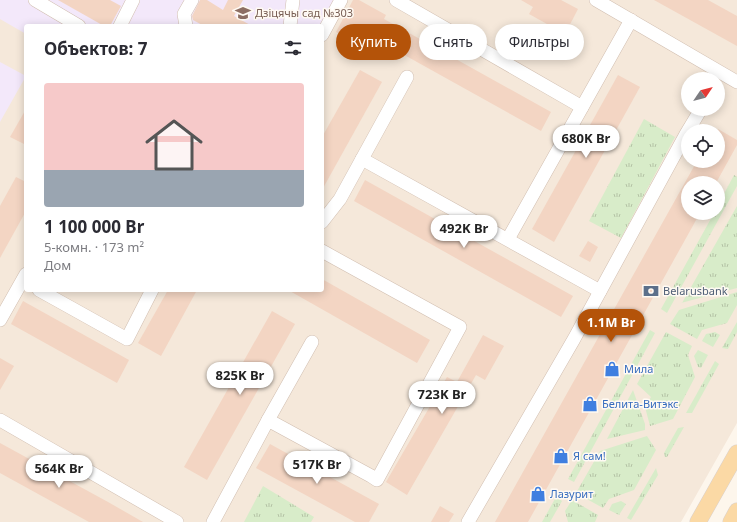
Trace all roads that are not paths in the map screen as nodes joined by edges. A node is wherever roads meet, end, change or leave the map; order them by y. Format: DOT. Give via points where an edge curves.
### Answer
graph roads {
  1 [pos="35,0"];
  2 [pos="133,0"];
  3 [pos="192,0"];
  4 [pos="293,0"];
  5 [pos="340,0"];
  6 [pos="396,0"];
  7 [pos="601,1"];
  8 [pos="631,20"];
  9 [pos="77,24"];
  10 [pos="121,24"];
  11 [pos="186,24"];
  12 [pos="290,24"];
  13 [pos="324,31"];
  14 [pos="712,72"];
  15 [pos="408,77"];
  16 [pos="725,78"];
  17 [pos="737,82"];
  18 [pos="582,107"];
  19 [pos="697,116"];
  20 [pos="362,160"];
  21 [pos="324,220"];
  22 [pos="508,240"];
  23 [pos="324,252"];
  24 [pos="24,281"];
  25 [pos="600,291"];
  26 [pos="43,292"];
  27 [pos="151,292"];
  28 [pos="0,320"];
  29 [pos="312,342"];
  30 [pos="0,420"];
  31 [pos="268,420"];
  32 [pos="737,453"];
  33 [pos="737,511"];
  34 [pos="177,522"];
  35 [pos="213,522"];
  36 [pos="468,522"];
  37 [pos="698,522"];
  38 [pos="731,522"];
  1 -- 9 [label="lane"];
  2 -- 10 [label="lane"];
  3 -- 11 [label="lane" via="184,14"];
  4 -- 12 [label="lane"];
  5 -- 13 [label="lane"];
  6 -- 18 [label="lane"];
  7 -- 8 [label="lane"];
  8 -- 14 [label="lane"];
  8 -- 18 [label="lane"];
  15 -- 20 [label="lane"];
  16 -- 17 [label="lane"];
  18 -- 22 [label="lane"];
  19 -- 25 [label="lane"];
  20 -- 21 [label="lane" via="340,200"];
  20 -- 22 [label="lane"];
  22 -- 25 [label="lane"];
  23 -- 31 [label="lane" via="460,327 377,480"];
  24 -- 28 [label="lane"];
  25 -- 36 [label="lane"];
  26 -- 27 [label="lane" via="127,339"];
  29 -- 31 [label="lane"];
  30 -- 34 [label="lane"];
  31 -- 35 [label="lane"];
  32 -- 37 [label="main road"];
  33 -- 38 [label="main road"];
}
